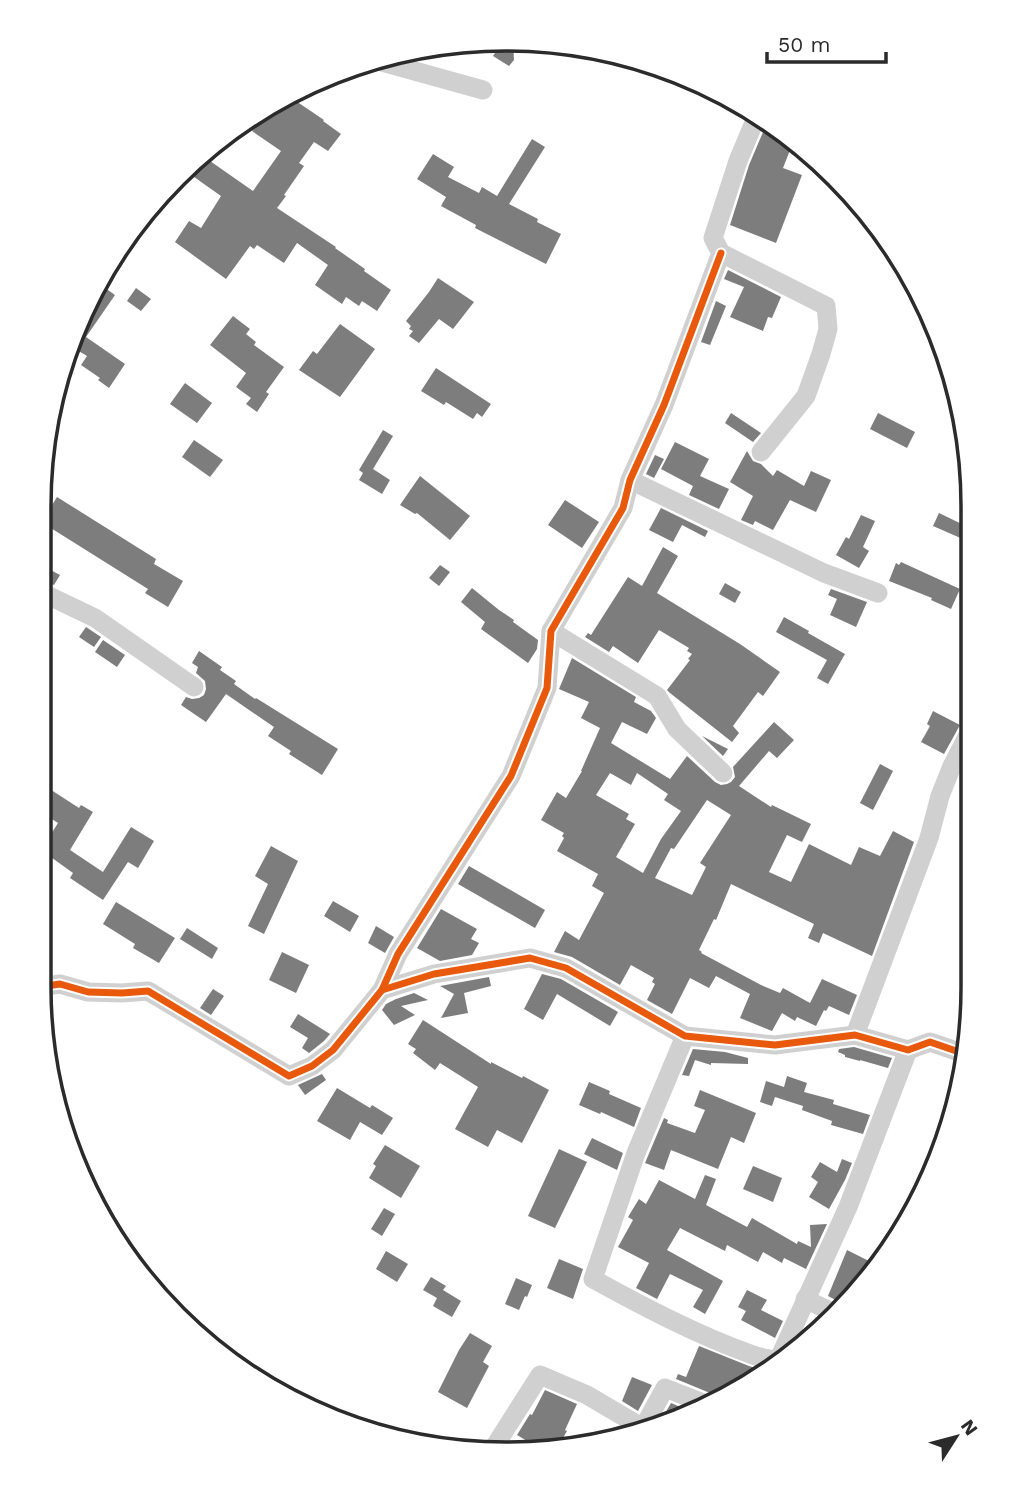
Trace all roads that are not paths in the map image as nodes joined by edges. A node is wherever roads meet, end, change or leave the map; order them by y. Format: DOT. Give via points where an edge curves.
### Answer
graph roads {
  1 [pos="392,65"];
  2 [pos="483,90"];
  3 [pos="754,124"];
  4 [pos="721,253"];
  5 [pos="761,452"];
  6 [pos="630,480"];
  7 [pos="878,593"];
  8 [pos="51,597"];
  9 [pos="551,631"];
  10 [pos="194,687"];
  11 [pos="961,748"];
  12 [pos="723,773"];
  13 [pos="51,986"];
  14 [pos="382,990"];
  15 [pos="855,1035"];
  16 [pos="685,1036"];
  17 [pos="908,1050"];
  18 [pos="956,1051"];
  19 [pos="805,1299"];
  20 [pos="827,1310"];
  21 [pos="785,1346"];
  22 [pos="769,1359"];
  23 [pos="696,1400"];
  24 [pos="648,1419"];
  25 [pos="635,1423"];
  26 [pos="498,1442"];
  1 -- 2 [label="street"];
  3 -- 4 [label="street" via="713,238"];
  4 -- 5 [label="street" via="826,306 828,329 806,397"];
  4 -- 6 [label="street" via="664,405"];
  6 -- 7 [label="street" via="824,573"];
  6 -- 9 [label="street" via="623,508"];
  8 -- 10 [label="street" via="95,618"];
  9 -- 12 [label="street" via="657,696 677,729"];
  9 -- 14 [label="street" via="548,688 511,776 398,954"];
  11 -- 15 [label="street"];
  13 -- 14 [label="street" via="88,992 148,991 289,1076 333,1051"];
  14 -- 16 [label="street" via="434,974 530,958 566,968"];
  15 -- 16 [label="street" via="775,1045"];
  15 -- 17 [label="street"];
  16 -- 22 [label="street" via="636,1153 593,1279 654,1313"];
  17 -- 18 [label="street" via="930,1042"];
  17 -- 19 [label="street" via="848,1207"];
  19 -- 20 [label="street"];
  19 -- 21 [label="street"];
  23 -- 24 [label="street" via="665,1388"];
  25 -- 26 [label="street" via="587,1395 540,1376"];
}
